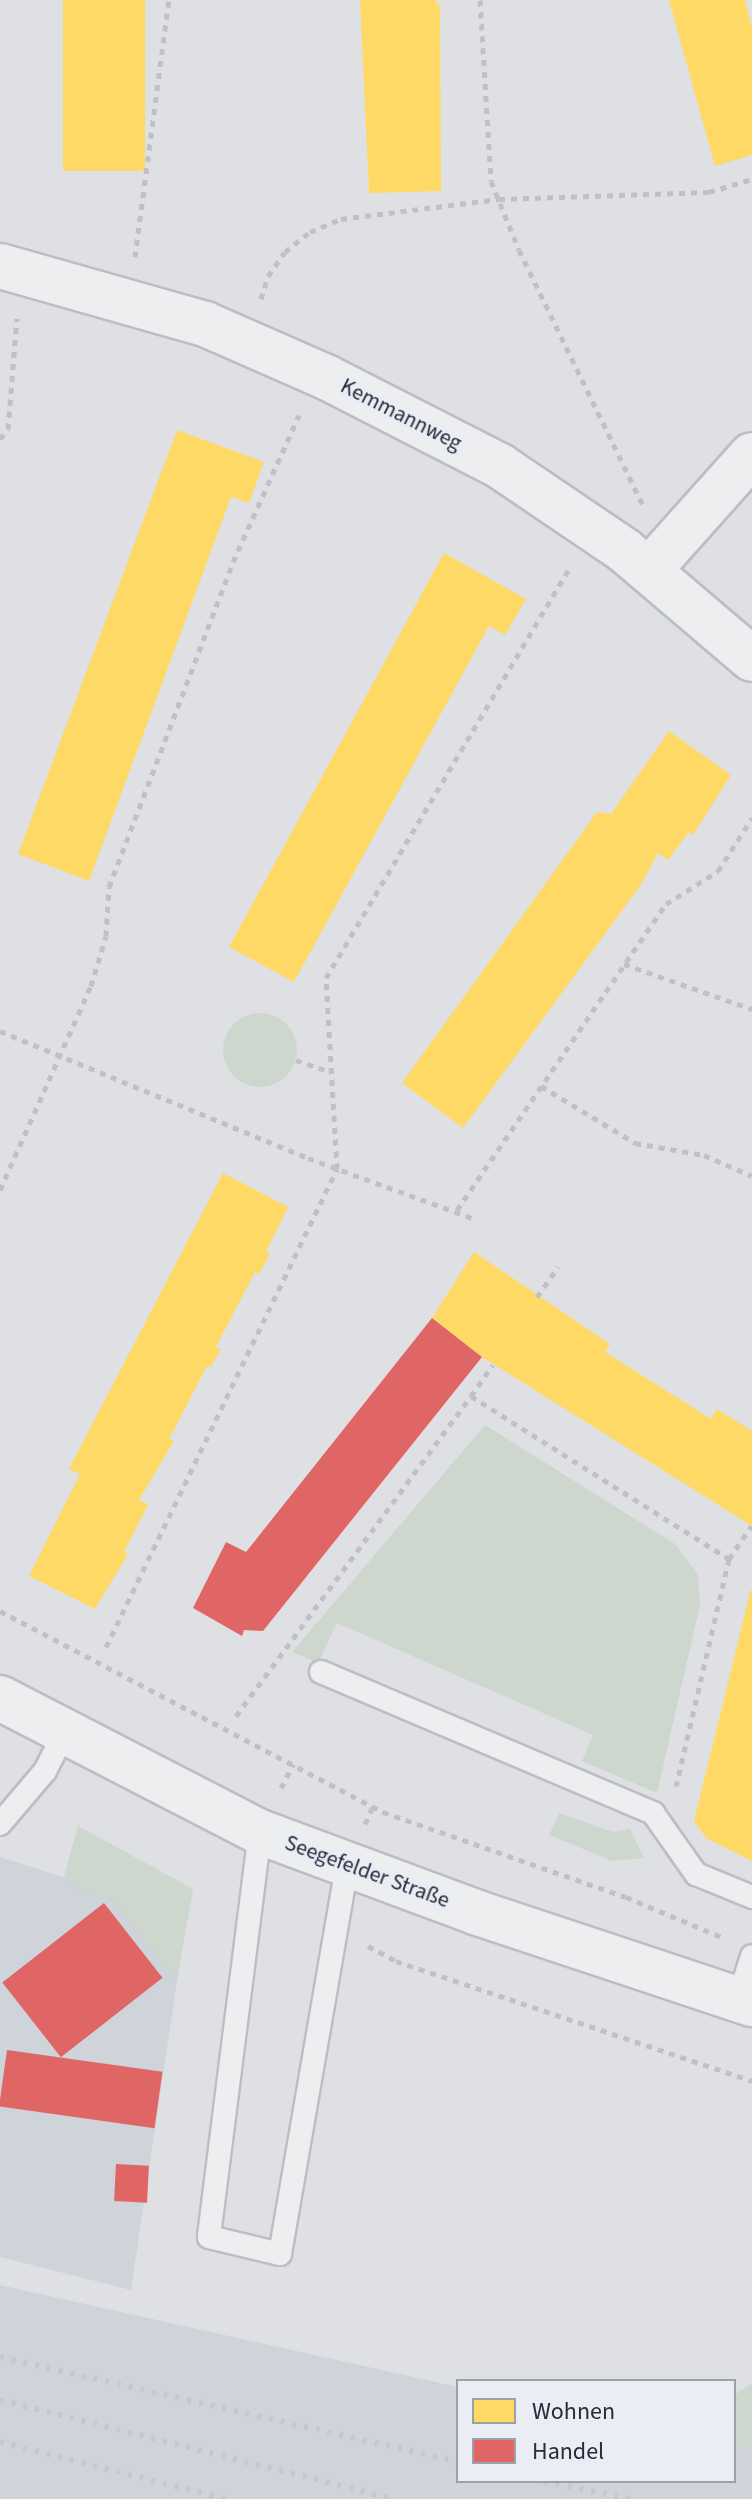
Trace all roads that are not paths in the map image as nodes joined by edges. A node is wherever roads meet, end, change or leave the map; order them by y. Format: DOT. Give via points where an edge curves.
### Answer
graph roads {
  1 [pos="0,266"];
  2 [pos="752,455"];
  3 [pos="649,570"];
  4 [pos="752,659"];
  5 [pos="321,1672"];
  6 [pos="0,1698"];
  7 [pos="65,1732"];
  8 [pos="267,1817"];
  9 [pos="0,1824"];
  10 [pos="347,1867"];
  11 [pos="752,1897"];
  12 [pos="745,1949"];
  13 [pos="745,2002"];
  1 -- 3 [label="street, Kemmannweg" via="205,324 328,378 500,466 581,517"];
  2 -- 3 [label="street"];
  3 -- 4 [label="street, Kemmannweg"];
  5 -- 11 [label="lane" via="653,1813 696,1874"];
  6 -- 7 [label="street, Seegefelder Straße"];
  7 -- 8 [label="street, Seegefelder Straße"];
  7 -- 9 [label="lane" via="45,1771"];
  8 -- 10 [label="street, Seegefelder Straße"];
  8 -- 10 [label="lane" via="209,2237 280,2254"];
  10 -- 13 [label="street, Seegefelder Straße"];
  12 -- 13 [label="lane"];
}
